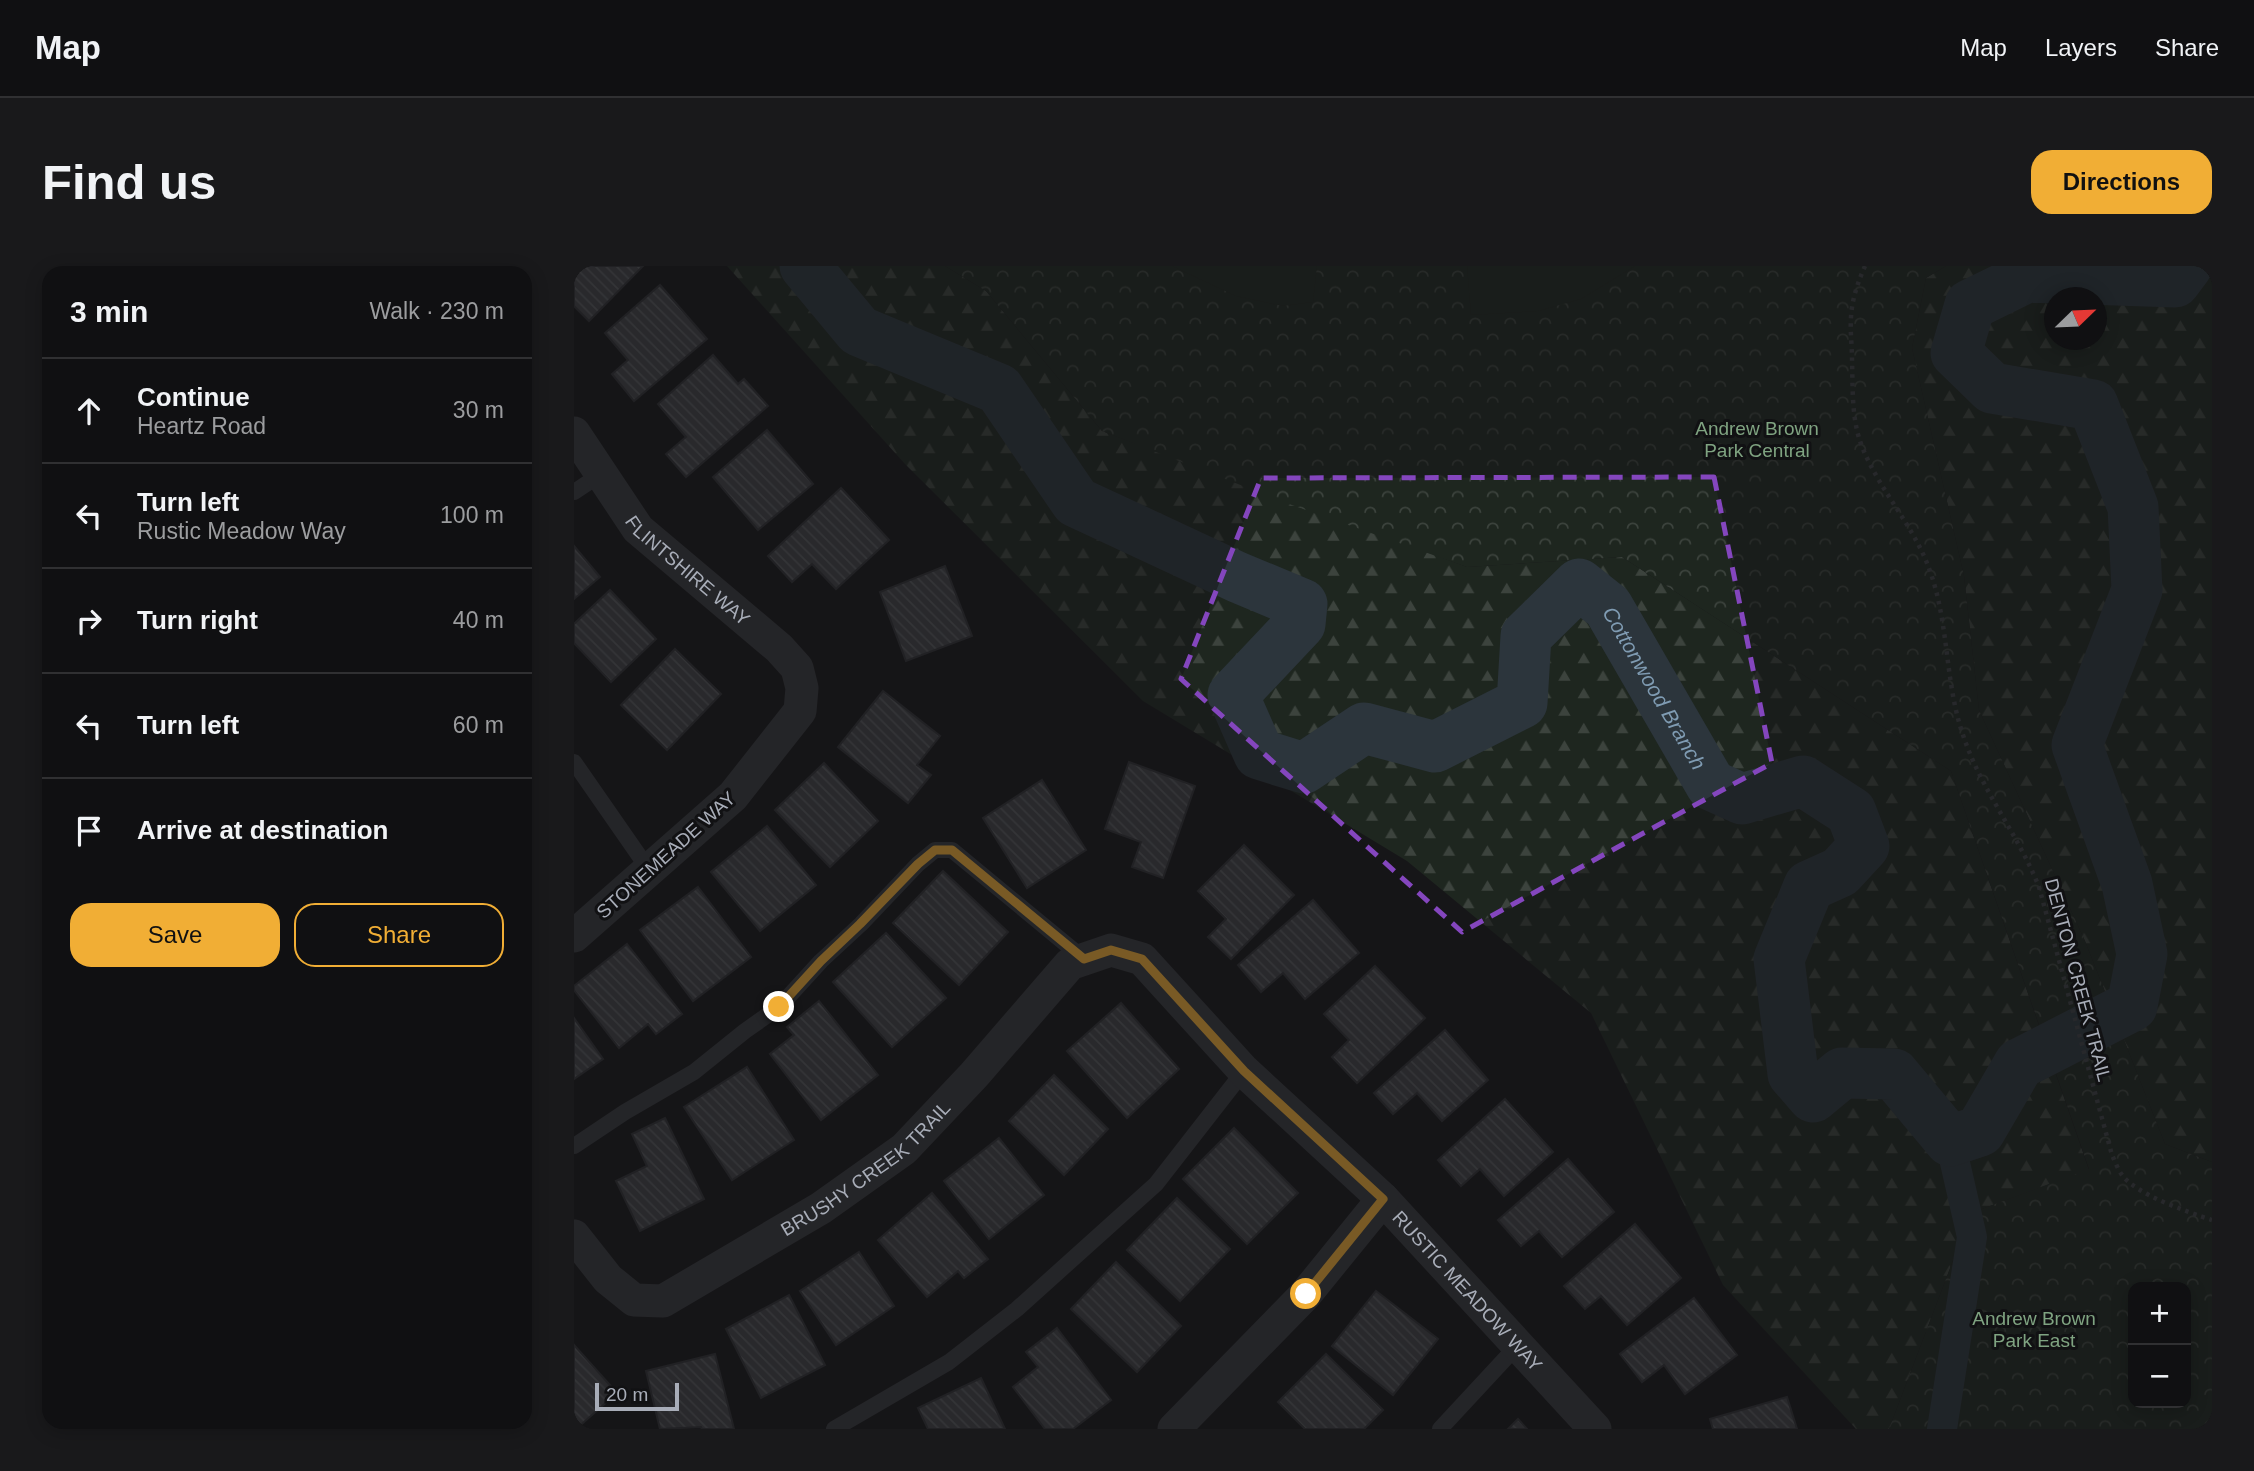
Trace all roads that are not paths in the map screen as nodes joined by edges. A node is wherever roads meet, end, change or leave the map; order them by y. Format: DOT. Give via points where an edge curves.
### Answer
graph roads {
  1 [pos="574,433"];
  2 [pos="588,483"];
  3 [pos="800,702"];
  4 [pos="574,762"];
  5 [pos="649,870"];
  6 [pos="574,936"];
  7 [pos="1084,959"];
  8 [pos="1244,1071"];
  9 [pos="574,1146"];
  10 [pos="1383,1199"];
  11 [pos="574,1236"];
  12 [pos="1517,1346"];
  13 [pos="834,1429"];
  14 [pos="1174,1429"];
  15 [pos="1440,1429"];
  16 [pos="1595,1429"];
  1 -- 2 [label="street, FLINTSHIRE WAY"];
  2 -- 3 [label="street, FLINTSHIRE WAY" via="779,648 797,668 803,688"];
  3 -- 5 [label="street, STONEMEADE WAY" via="800,711 733,796"];
  4 -- 5 [label="lane"];
  5 -- 6 [label="street, STONEMEADE WAY"];
  7 -- 8 [label="street, RUSTIC MEADOW WAY" via="1111,950 1142,959"];
  7 -- 9 [label="lane" via="952,850 935,850 779,1007 694,1072"];
  7 -- 11 [label="street, BRUSHY CREEK TRAIL" via="1070,964 904,1149 821,1208 663,1301 634,1300 608,1279"];
  8 -- 10 [label="street, RUSTIC MEADOW WAY"];
  8 -- 13 [label="lane" via="1156,1184 1045,1285 949,1362"];
  10 -- 12 [label="street, RUSTIC MEADOW WAY"];
  10 -- 14 [label="street" via="1306,1294"];
  12 -- 15 [label="lane"];
  12 -- 16 [label="street, RUSTIC MEADOW WAY"];
}
